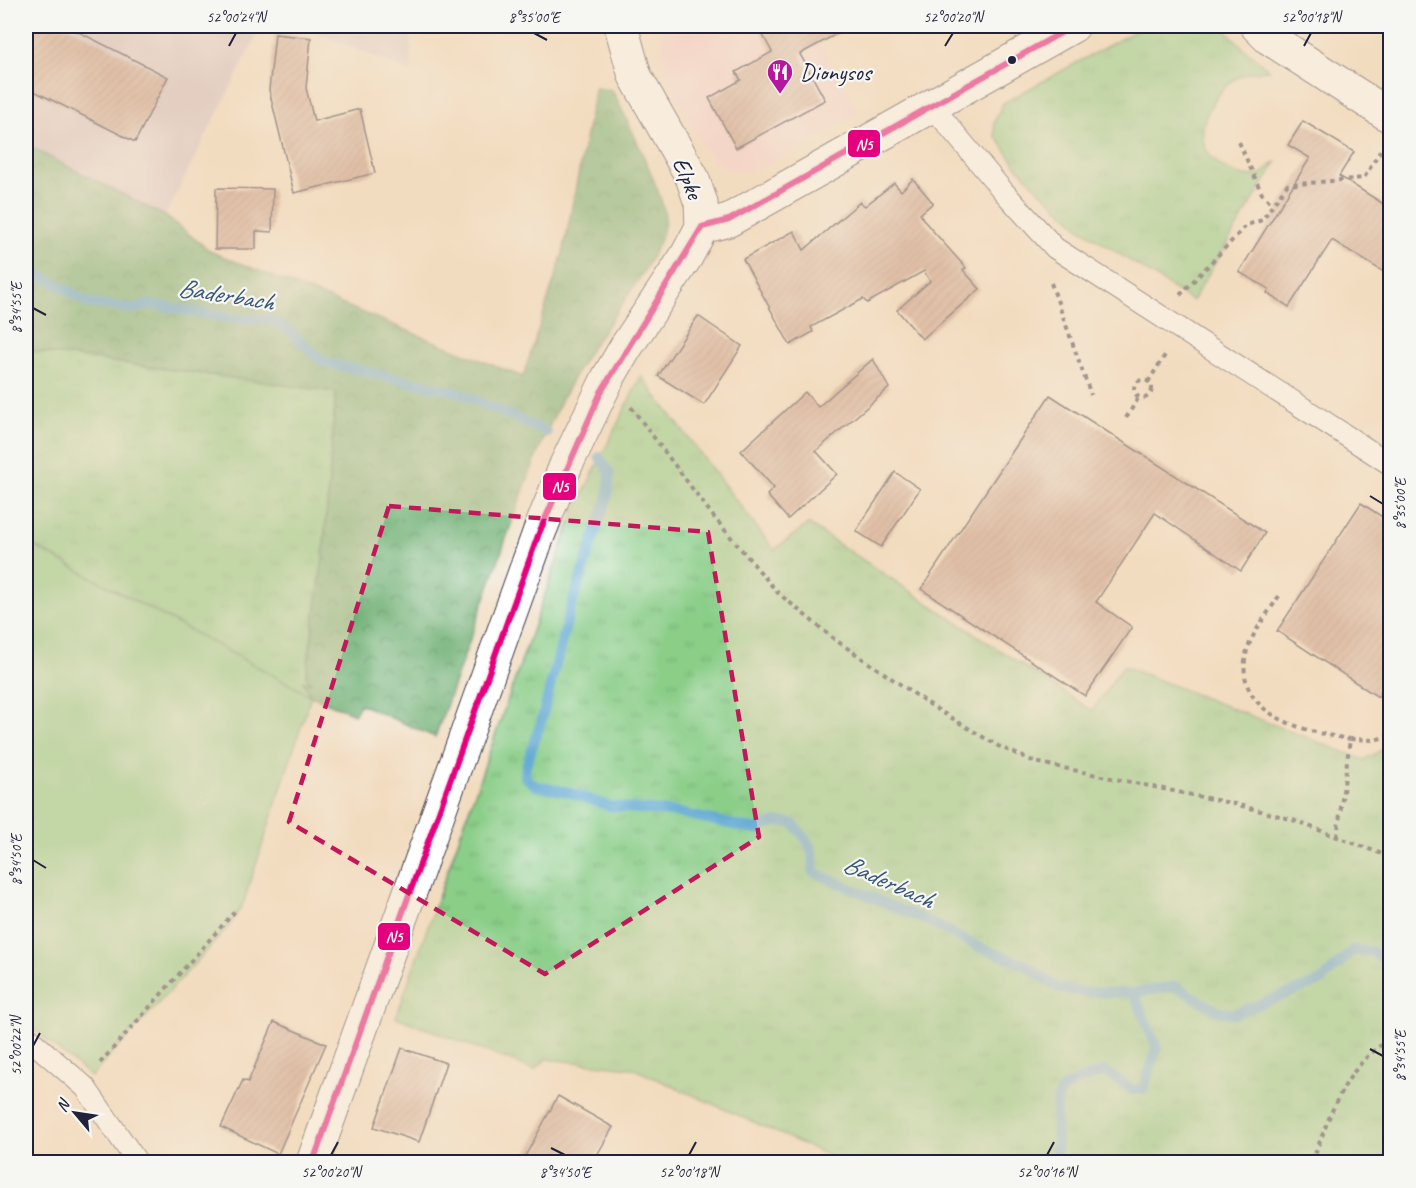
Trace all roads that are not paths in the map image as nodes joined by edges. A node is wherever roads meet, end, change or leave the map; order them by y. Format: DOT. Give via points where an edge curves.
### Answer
graph roads {
  1 [pos="621,26"];
  2 [pos="1073,26"];
  3 [pos="1257,26"];
  4 [pos="932,106"];
  5 [pos="1388,129"];
  6 [pos="702,227"];
  7 [pos="1390,464"];
  8 [pos="26,1036"];
  9 [pos="323,1160"];
  10 [pos="137,1162"];
  1 -- 6 [label="street, Elpke" via="635,76 692,177 701,203"];
  2 -- 4 [label="street"];
  3 -- 5 [label="street"];
  4 -- 6 [label="street" via="729,220"];
  4 -- 7 [label="lane" via="1055,248"];
  6 -- 9 [label="street, Elpke" via="608,378 539,533"];
  8 -- 10 [label="lane" via="81,1083"];
}
